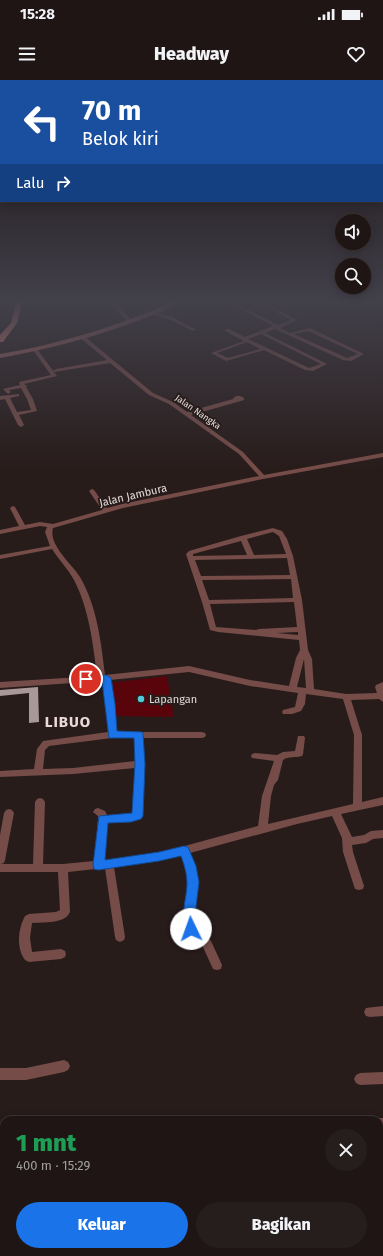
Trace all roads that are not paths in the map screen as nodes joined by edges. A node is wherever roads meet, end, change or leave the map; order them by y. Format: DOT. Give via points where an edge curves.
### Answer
graph roads {
  1 [pos="41,358"];
  2 [pos="107,358"];
  3 [pos="224,358"];
  4 [pos="235,358"];
  5 [pos="282,358"];
  6 [pos="313,358"];
  7 [pos="343,358"];
  8 [pos="354,358"];
  9 [pos="111,361"];
  10 [pos="56,371"];
  11 [pos="24,386"];
  12 [pos="0,390"];
  13 [pos="7,393"];
  14 [pos="17,396"];
  15 [pos="0,398"];
  16 [pos="236,400"];
  17 [pos="16,414"];
  18 [pos="187,414"];
  19 [pos="21,425"];
  20 [pos="383,455"];
  21 [pos="263,477"];
  22 [pos="92,491"];
  23 [pos="14,508"];
  24 [pos="106,511"];
  25 [pos="52,526"];
  26 [pos="23,528"];
  27 [pos="0,532"];
  28 [pos="243,537"];
  29 [pos="54,547"];
  30 [pos="290,556"];
  31 [pos="0,557"];
  32 [pos="251,557"];
  33 [pos="191,558"];
  34 [pos="294,577"];
  35 [pos="198,578"];
  36 [pos="298,600"];
  37 [pos="206,602"];
  38 [pos="302,630"];
  39 [pos="289,633"];
  40 [pos="303,638"];
  41 [pos="304,650"];
  42 [pos="104,678"];
  43 [pos="0,685"];
  44 [pos="383,685"];
  45 [pos="292,690"];
  46 [pos="306,692"];
  47 [pos="346,697"];
  48 [pos="382,697"];
  49 [pos="286,712"];
  50 [pos="138,734"];
  51 [pos="112,735"];
  52 [pos="202,735"];
  53 [pos="301,738"];
  54 [pos="255,756"];
  55 [pos="279,758"];
  56 [pos="140,764"];
  57 [pos="38,773"];
  58 [pos="0,774"];
  59 [pos="383,801"];
  60 [pos="40,802"];
  61 [pos="358,806"];
  62 [pos="335,811"];
  63 [pos="9,813"];
  64 [pos="263,829"];
  65 [pos="383,834"];
  66 [pos="348,842"];
  67 [pos="184,850"];
  68 [pos="0,860"];
  69 [pos="104,865"];
  70 [pos="0,868"];
  71 [pos="38,868"];
  72 [pos="63,868"];
  73 [pos="359,886"];
  74 [pos="120,937"];
  75 [pos="61,954"];
  76 [pos="217,965"];
  77 [pos="383,1011"];
  78 [pos="370,1012"];
  79 [pos="64,1066"];
  80 [pos="0,1074"];
  81 [pos="383,1078"];
  82 [pos="360,1079"];
  1 -- 11 [label="street" via="54,376 22,382"];
  2 -- 9 [label="street, Jalan Nangka"];
  3 -- 4 [label="street" via="228,360"];
  5 -- 6 [label="street" via="307,370 326,364"];
  7 -- 8 [label="street" via="349,360"];
  9 -- 10 [label="street"];
  9 -- 18 [label="street, Jalan Nangka" via="151,394"];
  11 -- 13 [label="street"];
  11 -- 17 [label="street" via="34,411"];
  12 -- 13 [label="street"];
  13 -- 14 [label="street"];
  13 -- 15 [label="street"];
  13 -- 17 [label="street"];
  16 -- 18 [label="street"];
  17 -- 19 [label="street"];
  18 -- 21 [label="street, Jalan Nangka" via="241,453"];
  20 -- 21 [label="street, Jalan Jambura"];
  21 -- 24 [label="street, Jalan Jambura"];
  22 -- 24 [label="street"];
  23 -- 26 [label="street"];
  24 -- 25 [label="street, Jalan Jambura"];
  25 -- 26 [label="street, Jalan Jambura" via="40,524"];
  25 -- 29 [label="street" via="48,534"];
  26 -- 27 [label="street, Jalan Jambura"];
  28 -- 30 [label="street" via="277,530 281,533"];
  28 -- 32 [label="street"];
  28 -- 33 [label="street" via="191,552"];
  29 -- 31 [label="street"];
  29 -- 42 [label="street" via="81,586"];
  30 -- 32 [label="street"];
  30 -- 34 [label="street"];
  32 -- 33 [label="street"];
  33 -- 35 [label="street"];
  34 -- 35 [label="street"];
  34 -- 36 [label="street"];
  35 -- 37 [label="street"];
  36 -- 37 [label="street"];
  36 -- 38 [label="street"];
  37 -- 39 [label="street" via="213,628 218,630 268,635"];
  38 -- 39 [label="street"];
  38 -- 40 [label="street"];
  39 -- 40 [label="street"];
  40 -- 41 [label="street"];
  41 -- 45 [label="street"];
  41 -- 46 [label="street" via="308,659"];
  42 -- 43 [label="street"];
  42 -- 45 [label="street" via="189,669 250,684"];
  42 -- 51 [label="street" via="110,704"];
  44 -- 48 [label="street" via="379,687"];
  45 -- 46 [label="street"];
  46 -- 47 [label="street"];
  46 -- 49 [label="street" via="297,711"];
  47 -- 48 [label="street"];
  47 -- 61 [label="street" via="358,735"];
  50 -- 51 [label="street"];
  50 -- 52 [label="street"];
  50 -- 56 [label="street"];
  51 -- 57 [label="street" via="46,743 41,749"];
  53 -- 55 [label="street" via="299,754 283,755"];
  54 -- 55 [label="street"];
  55 -- 64 [label="street" via="268,790"];
  56 -- 57 [label="street"];
  56 -- 69 [label="street" via="137,816 101,816"];
  57 -- 58 [label="street"];
  59 -- 61 [label="street"];
  60 -- 71 [label="street"];
  61 -- 62 [label="street"];
  62 -- 64 [label="street"];
  62 -- 66 [label="street"];
  63 -- 68 [label="street"];
  64 -- 67 [label="street"];
  65 -- 66 [label="street"];
  66 -- 73 [label="street" via="348,852"];
  67 -- 69 [label="street" via="159,857"];
  67 -- 76 [label="street" via="193,882 189,915 191,929 207,944"];
  69 -- 72 [label="street"];
  69 -- 74 [label="street"];
  70 -- 71 [label="street"];
  71 -- 72 [label="street"];
  72 -- 75 [label="street" via="64,912 58,916 29,919 26,924 25,948 29,958"];
  77 -- 78 [label="street"];
  79 -- 80 [label="street" via="26,1074"];
  81 -- 82 [label="street"];
}
